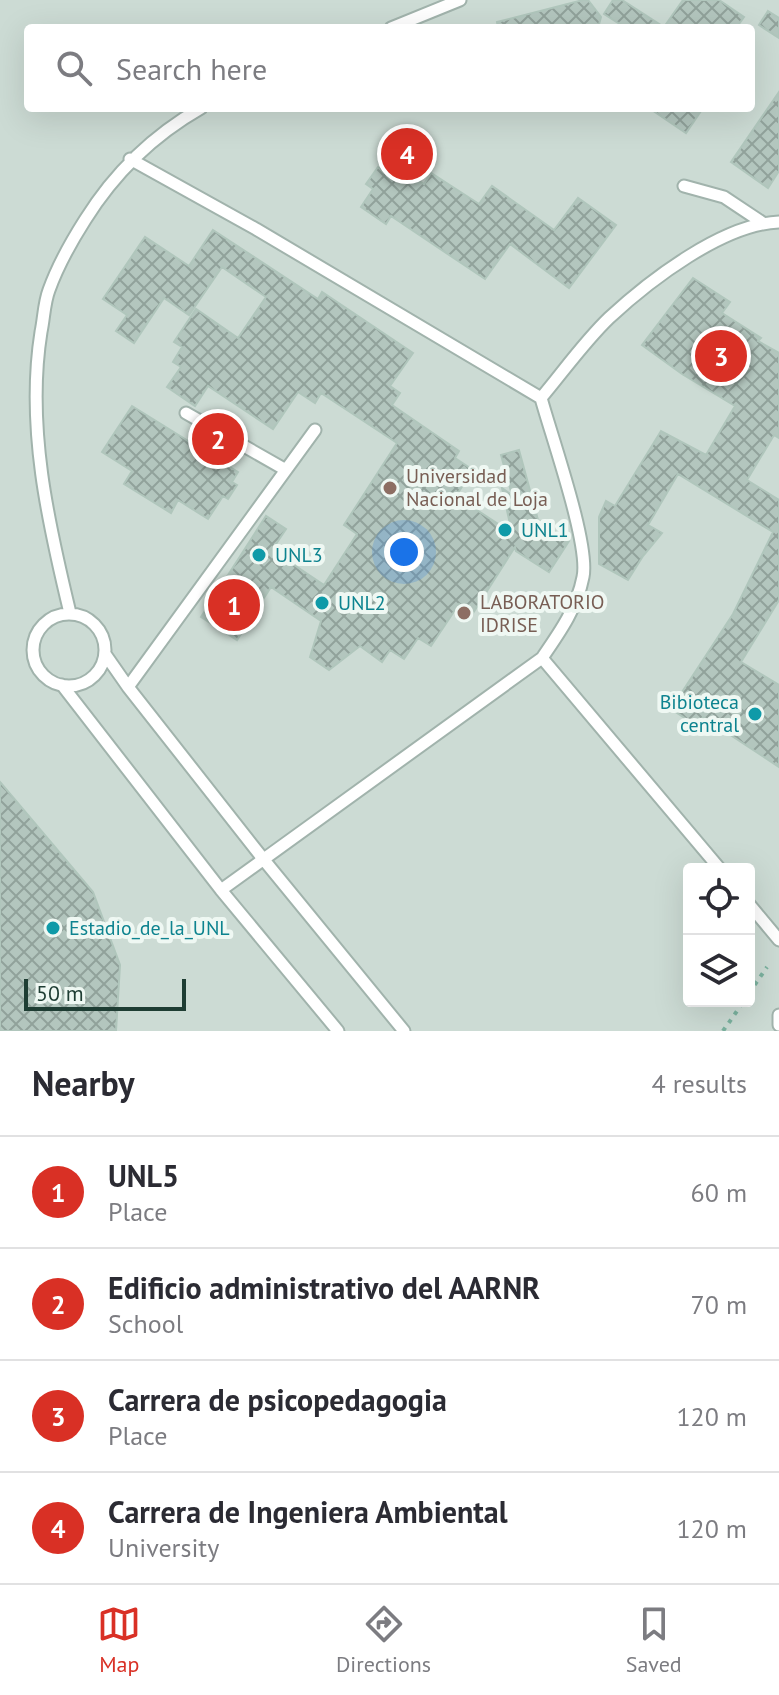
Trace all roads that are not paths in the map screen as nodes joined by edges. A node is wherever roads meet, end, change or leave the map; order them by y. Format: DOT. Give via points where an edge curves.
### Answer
graph roads {
  1 [pos="460,0"];
  2 [pos="401,24"];
  3 [pos="194,112"];
  4 [pos="130,159"];
  5 [pos="684,186"];
  6 [pos="779,222"];
  7 [pos="763,223"];
  8 [pos="541,398"];
  9 [pos="186,413"];
  10 [pos="315,430"];
  11 [pos="286,470"];
  12 [pos="70,613"];
  13 [pos="105,654"];
  14 [pos="542,658"];
  15 [pos="62,685"];
  16 [pos="128,687"];
  17 [pos="264,860"];
  18 [pos="715,863"];
  19 [pos="221,890"];
  20 [pos="755,911"];
  21 [pos="779,940"];
  22 [pos="779,1015"];
  23 [pos="779,1025"];
  24 [pos="338,1031"];
  25 [pos="404,1031"];
  1 -- 2 [label="lane"];
  3 -- 4 [label="lane"];
  4 -- 8 [label="lane"];
  4 -- 12 [label="lane" via="69,247 48,292 35,369 36,426"];
  5 -- 7 [label="lane" via="724,197"];
  6 -- 7 [label="lane"];
  7 -- 8 [label="lane" via="716,239 665,273 608,319"];
  8 -- 14 [label="lane" via="581,543 584,574 571,615"];
  9 -- 11 [label="lane"];
  10 -- 11 [label="lane"];
  11 -- 16 [label="lane"];
  12 -- 13 [label="lane" via="93,622"];
  12 -- 15 [label="lane" via="39,629 32,652 41,674"];
  13 -- 15 [label="lane" via="90,679"];
  13 -- 16 [label="lane"];
  14 -- 17 [label="lane"];
  14 -- 18 [label="lane"];
  15 -- 19 [label="lane"];
  16 -- 17 [label="lane"];
  17 -- 19 [label="lane"];
  17 -- 25 [label="lane"];
  19 -- 24 [label="lane"];
  20 -- 21 [label="lane"];
  22 -- 23 [label="lane"];
}
